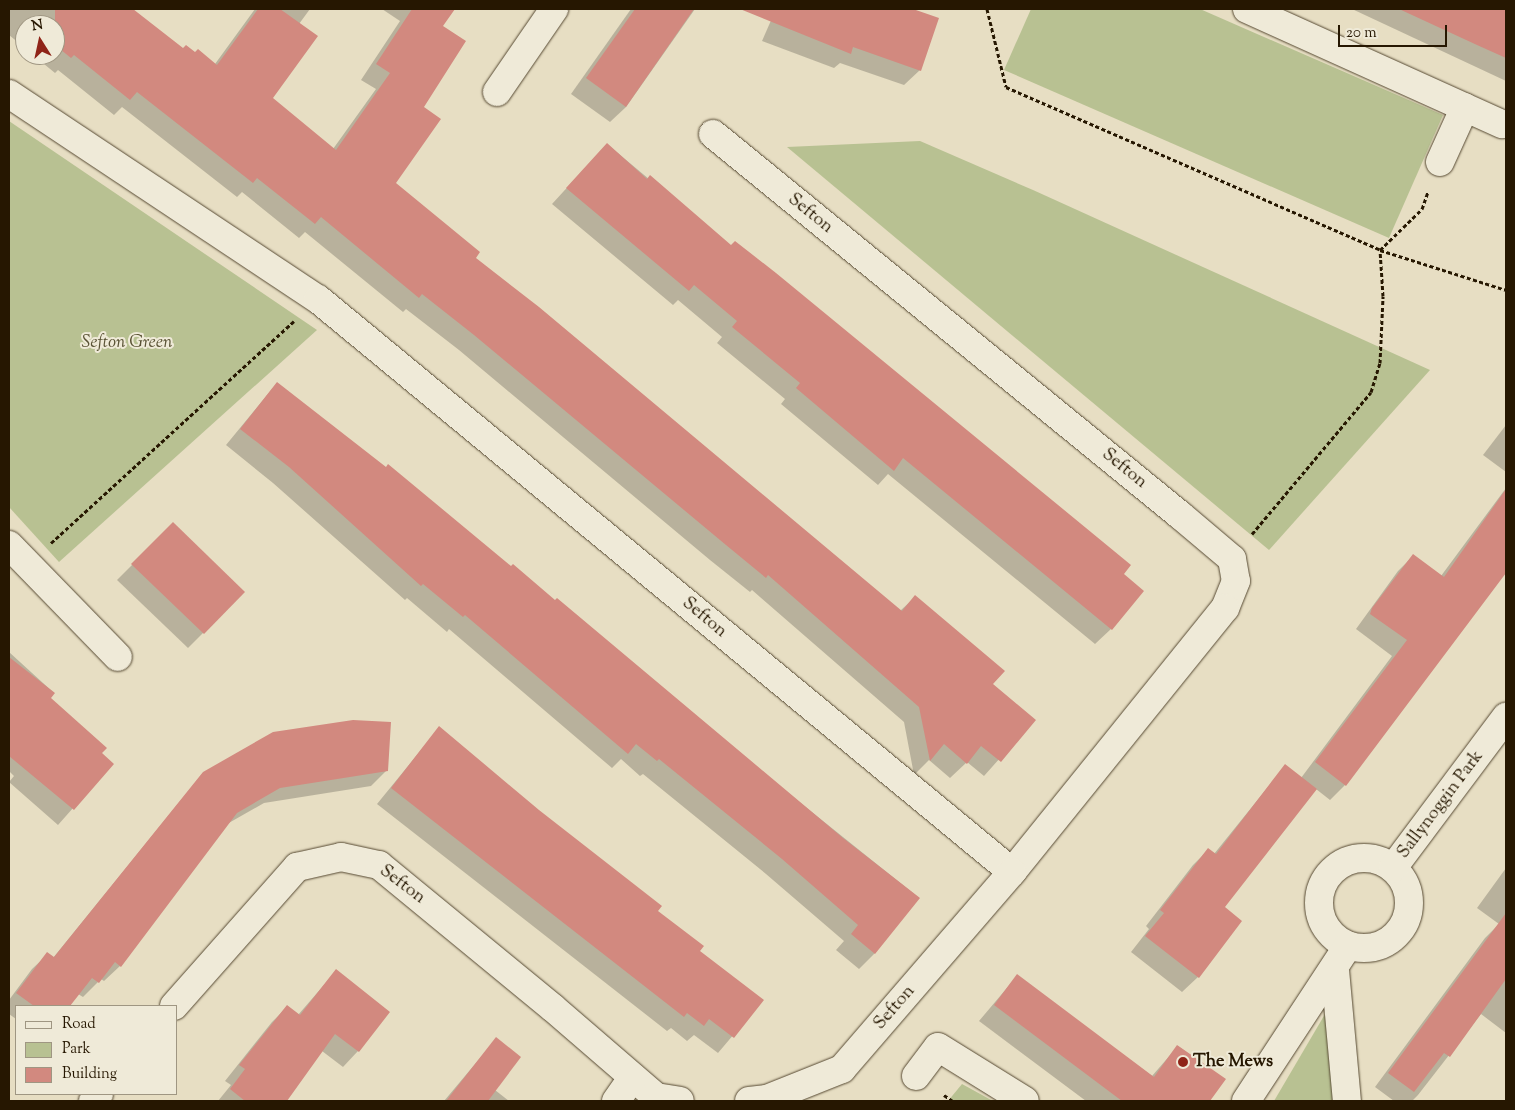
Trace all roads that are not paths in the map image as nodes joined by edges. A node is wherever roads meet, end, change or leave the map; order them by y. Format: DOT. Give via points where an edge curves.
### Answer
graph roads {
  1 [pos="554,9"];
  2 [pos="1247,9"];
  3 [pos="498,92"];
  4 [pos="9,94"];
  5 [pos="1465,107"];
  6 [pos="1502,124"];
  7 [pos="713,134"];
  8 [pos="1440,162"];
  9 [pos="18,555"];
  10 [pos="118,657"];
  11 [pos="1506,717"];
  12 [pos="1394,868"];
  13 [pos="1012,872"];
  14 [pos="1348,946"];
  15 [pos="1335,970"];
  16 [pos="175,1005"];
  17 [pos="916,1076"];
  18 [pos="633,1077"];
  19 [pos="616,1101"];
  20 [pos="680,1101"];
  21 [pos="749,1101"];
  22 [pos="1024,1101"];
  23 [pos="1246,1101"];
  24 [pos="1347,1101"];
  1 -- 3 [label="street"];
  2 -- 5 [label="street"];
  4 -- 13 [label="street, Sefton" via="318,299"];
  5 -- 6 [label="street"];
  5 -- 8 [label="street"];
  7 -- 13 [label="street, Sefton" via="1232,559 1236,581 1225,608"];
  9 -- 10 [label="street"];
  11 -- 12 [label="street, Sallynoggin Park"];
  12 -- 14 [label="street, Sallynoggin Park" via="1409,900 1402,928 1378,946"];
  12 -- 14 [label="street, Sallynoggin Park" via="1372,858 1356,859 1343,863 1322,884 1318,899 1325,927"];
  13 -- 21 [label="street, Sefton" via="842,1069 767,1099"];
  14 -- 15 [label="street"];
  15 -- 23 [label="street"];
  15 -- 24 [label="street"];
  16 -- 18 [label="street, Sefton" via="297,866 341,857 379,866"];
  17 -- 22 [label="street" via="938,1047"];
  18 -- 19 [label="street"];
  18 -- 20 [label="street, Sefton" via="656,1097"];
}
